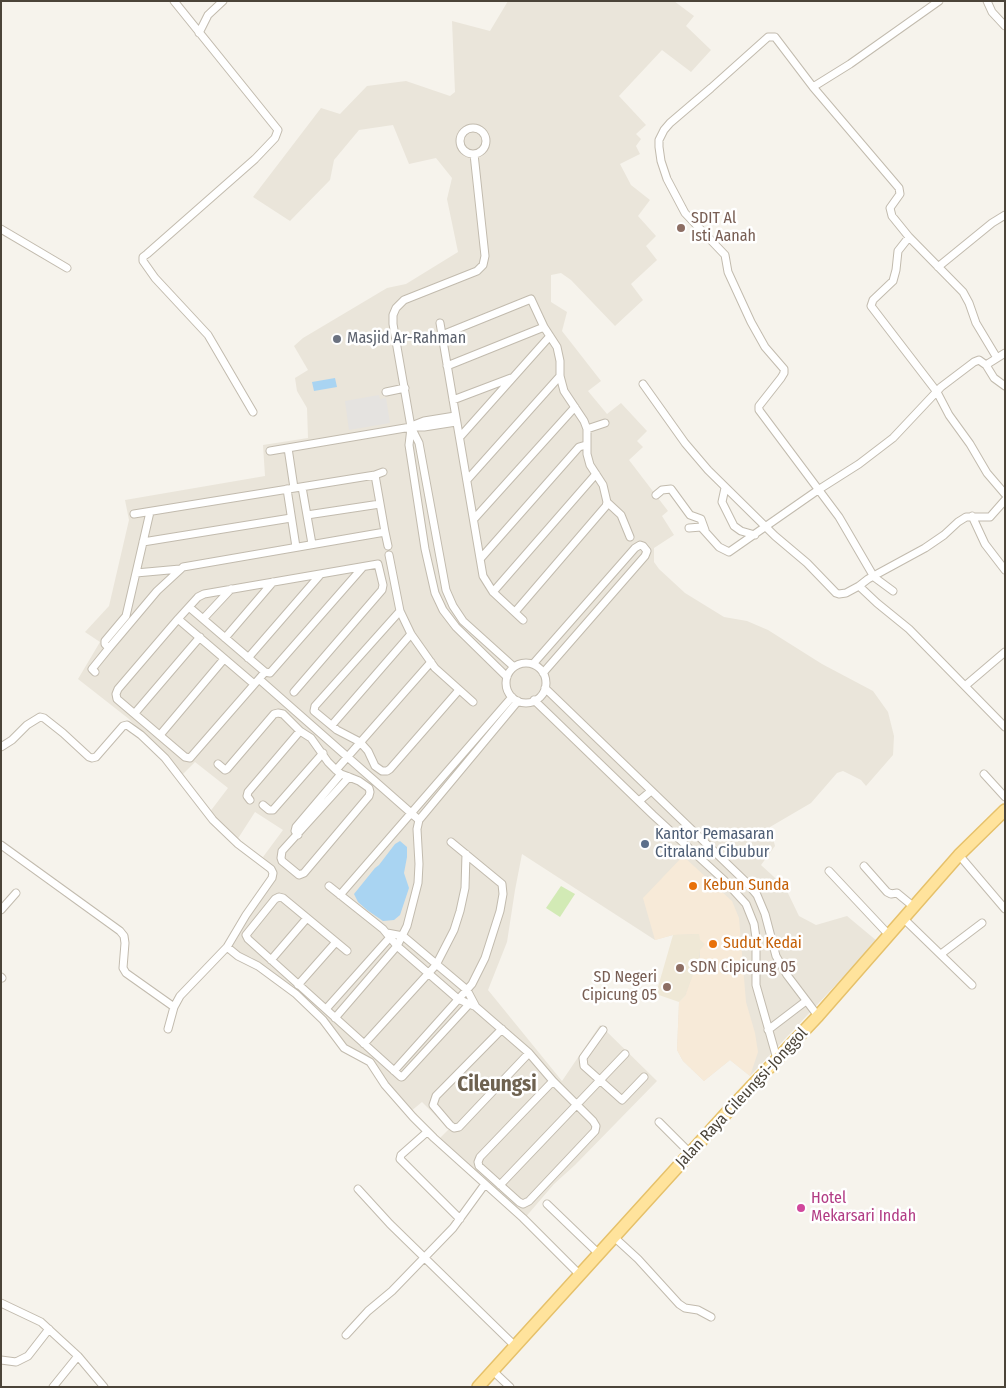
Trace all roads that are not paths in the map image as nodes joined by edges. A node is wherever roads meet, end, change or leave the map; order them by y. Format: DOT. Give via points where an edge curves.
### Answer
graph roads {
  1 [pos="174,1"];
  2 [pos="223,1"];
  3 [pos="939,1"];
  4 [pos="987,1"];
  5 [pos="1005,26"];
  6 [pos="199,33"];
  7 [pos="813,87"];
  8 [pos="474,154"];
  9 [pos="1005,215"];
  10 [pos="1,229"];
  11 [pos="909,237"];
  12 [pos="938,267"];
  13 [pos="67,268"];
  14 [pos="440,323"];
  15 [pos="544,327"];
  16 [pos="442,335"];
  17 [pos="550,336"];
  18 [pos="1005,353"];
  19 [pos="997,358"];
  20 [pos="986,365"];
  21 [pos="447,366"];
  22 [pos="560,376"];
  23 [pos="513,377"];
  24 [pos="643,384"];
  25 [pos="1005,386"];
  26 [pos="405,388"];
  27 [pos="386,392"];
  28 [pos="937,392"];
  29 [pos="453,400"];
  30 [pos="575,407"];
  31 [pos="253,412"];
  32 [pos="456,419"];
  33 [pos="605,423"];
  34 [pos="411,427"];
  35 [pos="587,429"];
  36 [pos="460,437"];
  37 [pos="586,446"];
  38 [pos="288,448"];
  39 [pos="270,451"];
  40 [pos="383,472"];
  41 [pos="596,474"];
  42 [pos="375,475"];
  43 [pos="467,480"];
  44 [pos="302,487"];
  45 [pos="290,488"];
  46 [pos="725,488"];
  47 [pos="818,490"];
  48 [pos="1005,494"];
  49 [pos="656,495"];
  50 [pos="1005,500"];
  51 [pos="607,502"];
  52 [pos="380,504"];
  53 [pos="150,512"];
  54 [pos="134,514"];
  55 [pos="307,516"];
  56 [pos="972,516"];
  57 [pos="291,518"];
  58 [pos="474,519"];
  59 [pos="767,527"];
  60 [pos="689,528"];
  61 [pos="705,531"];
  62 [pos="385,532"];
  63 [pos="755,535"];
  64 [pos="630,537"];
  65 [pos="143,542"];
  66 [pos="312,544"];
  67 [pos="388,546"];
  68 [pos="296,547"];
  69 [pos="389,555"];
  70 [pos="481,558"];
  71 [pos="363,567"];
  72 [pos="180,569"];
  73 [pos="1005,570"];
  74 [pos="136,573"];
  75 [pos="320,575"];
  76 [pos="874,577"];
  77 [pos="273,582"];
  78 [pos="859,586"];
  79 [pos="231,589"];
  80 [pos="893,591"];
  81 [pos="493,592"];
  82 [pos="189,607"];
  83 [pos="400,611"];
  84 [pos="515,612"];
  85 [pos="129,618"];
  86 [pos="178,619"];
  87 [pos="203,619"];
  88 [pos="523,620"];
  89 [pos="411,634"];
  90 [pos="200,637"];
  91 [pos="225,638"];
  92 [pos="1005,652"];
  93 [pos="248,658"];
  94 [pos="224,660"];
  95 [pos="431,662"];
  96 [pos="533,664"];
  97 [pos="514,667"];
  98 [pos="95,672"];
  99 [pos="265,672"];
  100 [pos="543,673"];
  101 [pos="507,677"];
  102 [pos="256,681"];
  103 [pos="965,686"];
  104 [pos="545,688"];
  105 [pos="460,690"];
  106 [pos="294,692"];
  107 [pos="515,699"];
  108 [pos="534,700"];
  109 [pos="473,702"];
  110 [pos="135,713"];
  111 [pos="492,720"];
  112 [pos="332,725"];
  113 [pos="498,726"];
  114 [pos="1005,727"];
  115 [pos="300,731"];
  116 [pos="160,735"];
  117 [pos="360,742"];
  118 [pos="1,747"];
  119 [pos="323,753"];
  120 [pos="347,756"];
  121 [pos="218,764"];
  122 [pos="342,774"];
  123 [pos="984,774"];
  124 [pos="650,791"];
  125 [pos="1005,797"];
  126 [pos="250,800"];
  127 [pos="639,801"];
  128 [pos="263,805"];
  129 [pos="1005,810"];
  130 [pos="411,813"];
  131 [pos="419,820"];
  132 [pos="689,827"];
  133 [pos="679,838"];
  134 [pos="451,842"];
  135 [pos="1,846"];
  136 [pos="466,854"];
  137 [pos="959,855"];
  138 [pos="864,866"];
  139 [pos="829,871"];
  140 [pos="329,886"];
  141 [pos="16,893"];
  142 [pos="340,895"];
  143 [pos="914,907"];
  144 [pos="1005,909"];
  145 [pos="1,910"];
  146 [pos="308,918"];
  147 [pos="904,918"];
  148 [pos="982,923"];
  149 [pos="390,935"];
  150 [pos="889,935"];
  151 [pos="403,936"];
  152 [pos="336,942"];
  153 [pos="397,946"];
  154 [pos="227,948"];
  155 [pos="347,951"];
  156 [pos="941,954"];
  157 [pos="270,960"];
  158 [pos="436,964"];
  159 [pos="429,973"];
  160 [pos="298,985"];
  161 [pos="972,985"];
  162 [pos="467,990"];
  163 [pos="458,999"];
  164 [pos="806,1001"];
  165 [pos="473,1004"];
  166 [pos="174,1007"];
  167 [pos="326,1009"];
  168 [pos="818,1016"];
  169 [pos="335,1018"];
  170 [pos="168,1029"];
  171 [pos="502,1029"];
  172 [pos="603,1030"];
  173 [pos="768,1030"];
  174 [pos="364,1044"];
  175 [pos="529,1053"];
  176 [pos="625,1054"];
  177 [pos="777,1059"];
  178 [pos="394,1071"];
  179 [pos="644,1077"];
  180 [pos="601,1080"];
  181 [pos="553,1081"];
  182 [pos="576,1105"];
  183 [pos="659,1122"];
  184 [pos="427,1132"];
  185 [pos="690,1153"];
  186 [pos="485,1184"];
  187 [pos="500,1185"];
  188 [pos="358,1189"];
  189 [pos="547,1204"];
  190 [pos="460,1219"];
  191 [pos="614,1237"];
  192 [pos="599,1254"];
  193 [pos="422,1257"];
  194 [pos="580,1275"];
  195 [pos="1,1303"];
  196 [pos="711,1317"];
  197 [pos="49,1329"];
  198 [pos="346,1335"];
  199 [pos="515,1346"];
  200 [pos="78,1356"];
  201 [pos="1,1360"];
  202 [pos="493,1371"];
  203 [pos="54,1387"];
  204 [pos="104,1387"];
  205 [pos="478,1387"];
  206 [pos="510,1387"];
  1 -- 6 [label="street"];
  2 -- 6 [label="street" via="208,15"];
  3 -- 7 [label="street"];
  4 -- 5 [label="street"];
  6 -- 31 [label="street" via="276,126 278,134 255,159 143,257 143,261 208,336"];
  7 -- 11 [label="street" via="899,188 900,194 892,204 891,212"];
  7 -- 47 [label="street" via="775,37 770,36 670,123 661,135 659,147 667,179 685,213 725,255 728,272 750,322 784,369 781,378 758,406 759,410"];
  8 -- 26 [label="street" via="485,256 483,265 477,271 404,300 396,308 393,324"];
  9 -- 12 [label="street"];
  10 -- 13 [label="street"];
  11 -- 12 [label="street"];
  11 -- 28 [label="street" via="898,251 893,281 871,306"];
  12 -- 19 [label="street" via="963,292 976,323"];
  14 -- 16 [label="street"];
  15 -- 16 [label="street" via="532,299"];
  15 -- 17 [label="street"];
  15 -- 21 [label="street"];
  16 -- 21 [label="street"];
  17 -- 22 [label="street" via="557,346"];
  17 -- 23 [label="street"];
  18 -- 19 [label="street"];
  19 -- 20 [label="street"];
  20 -- 25 [label="street" via="994,378"];
  20 -- 28 [label="street" via="979,360 974,362"];
  21 -- 29 [label="street"];
  22 -- 30 [label="street" via="564,391"];
  22 -- 43 [label="street"];
  23 -- 29 [label="street"];
  23 -- 36 [label="street"];
  24 -- 46 [label="street" via="685,444"];
  26 -- 27 [label="street"];
  26 -- 34 [label="street"];
  28 -- 47 [label="street" via="893,438"];
  28 -- 48 [label="street" via="987,474"];
  29 -- 32 [label="street"];
  30 -- 35 [label="street"];
  30 -- 58 [label="street"];
  32 -- 34 [label="street" via="424,421"];
  32 -- 36 [label="street"];
  33 -- 35 [label="street"];
  34 -- 38 [label="street"];
  34 -- 97 [label="street" via="419,443 446,590 463,621"];
  34 -- 101 [label="street" via="410,445 425,549 435,593 456,627"];
  35 -- 37 [label="street"];
  36 -- 43 [label="street"];
  37 -- 41 [label="street" via="590,465"];
  37 -- 70 [label="street" via="579,447"];
  38 -- 39 [label="street"];
  38 -- 45 [label="street"];
  40 -- 42 [label="street"];
  41 -- 51 [label="street"];
  41 -- 81 [label="street"];
  42 -- 44 [label="street"];
  42 -- 52 [label="street"];
  43 -- 58 [label="street"];
  44 -- 45 [label="street"];
  44 -- 55 [label="street"];
  45 -- 53 [label="street"];
  45 -- 57 [label="street"];
  46 -- 59 [label="street"];
  46 -- 63 [label="street" via="722,502 734,526"];
  47 -- 59 [label="street"];
  47 -- 76 [label="street" via="843,524"];
  49 -- 61 [label="street" via="670,489 690,515 701,519"];
  50 -- 56 [label="street" via="990,517"];
  51 -- 64 [label="street" via="621,515"];
  51 -- 84 [label="street"];
  52 -- 55 [label="street"];
  52 -- 62 [label="street"];
  53 -- 54 [label="street"];
  53 -- 65 [label="street"];
  55 -- 66 [label="street"];
  56 -- 73 [label="street" via="985,544"];
  56 -- 76 [label="street"];
  57 -- 65 [label="street"];
  57 -- 68 [label="street"];
  58 -- 70 [label="street"];
  59 -- 63 [label="street"];
  59 -- 78 [label="street" via="836,593 846,593"];
  60 -- 61 [label="street" via="697,526"];
  61 -- 63 [label="street" via="719,547 729,552"];
  62 -- 66 [label="street"];
  62 -- 67 [label="street"];
  65 -- 74 [label="street"];
  66 -- 68 [label="street"];
  68 -- 72 [label="street"];
  69 -- 83 [label="street"];
  70 -- 81 [label="street" via="483,576"];
  71 -- 75 [label="street"];
  71 -- 99 [label="street" via="273,672"];
  71 -- 106 [label="street" via="378,564 382,590"];
  72 -- 74 [label="street"];
  72 -- 85 [label="street"];
  74 -- 85 [label="street"];
  75 -- 77 [label="street"];
  75 -- 93 [label="street"];
  76 -- 78 [label="street"];
  76 -- 80 [label="street"];
  77 -- 79 [label="street"];
  77 -- 91 [label="street"];
  78 -- 103 [label="street" via="908,628"];
  79 -- 82 [label="street" via="204,594"];
  79 -- 87 [label="street"];
  81 -- 84 [label="street"];
  82 -- 86 [label="street"];
  82 -- 87 [label="street"];
  83 -- 89 [label="street"];
  83 -- 112 [label="street" via="315,706 317,715"];
  84 -- 88 [label="street"];
  85 -- 98 [label="street" via="92,669"];
  86 -- 90 [label="street"];
  86 -- 110 [label="street" via="118,689 117,699"];
  87 -- 91 [label="street"];
  89 -- 95 [label="street"];
  89 -- 112 [label="street"];
  90 -- 94 [label="street"];
  90 -- 110 [label="street"];
  91 -- 93 [label="street"];
  92 -- 103 [label="street"];
  93 -- 99 [label="street"];
  94 -- 102 [label="street"];
  94 -- 116 [label="street"];
  95 -- 105 [label="street"];
  95 -- 117 [label="street"];
  96 -- 97 [label="street" via="523,663"];
  96 -- 100 [label="street"];
  96 -- 100 [label="street" via="635,548 640,545 645,548 645,556"];
  97 -- 101 [label="street"];
  99 -- 102 [label="street"];
  100 -- 104 [label="street"];
  101 -- 107 [label="street" via="507,686"];
  102 -- 116 [label="street" via="190,758"];
  102 -- 120 [label="street"];
  103 -- 114 [label="street"];
  104 -- 108 [label="street"];
  104 -- 124 [label="street"];
  105 -- 109 [label="street"];
  105 -- 117 [label="street" via="390,769 386,771 375,766"];
  107 -- 108 [label="street"];
  107 -- 111 [label="street"];
  107 -- 113 [label="street"];
  108 -- 127 [label="street"];
  110 -- 116 [label="street"];
  111 -- 113 [label="street"];
  111 -- 130 [label="street"];
  112 -- 117 [label="street"];
  113 -- 131 [label="street"];
  115 -- 119 [label="street" via="311,738"];
  115 -- 121 [label="street" via="283,714 274,714 227,769"];
  115 -- 126 [label="street" via="248,792"];
  117 -- 120 [label="street"];
  118 -- 154 [label="street" via="40,717 92,758 126,725 152,744 175,768 213,820 273,873"];
  119 -- 122 [label="street"];
  119 -- 128 [label="street" via="273,810"];
  120 -- 122 [label="street"];
  120 -- 130 [label="street"];
  122 -- 122 [label="street" via="296,827 298,835 282,851 282,862 299,875 369,796 369,788"];
  123 -- 125 [label="street"];
  124 -- 127 [label="street"];
  124 -- 132 [label="street"];
  127 -- 133 [label="street"];
  129 -- 137 [label="main road, Jalan Raya Cileungsi-Jonggol"];
  130 -- 131 [label="street"];
  130 -- 142 [label="street"];
  131 -- 151 [label="street" via="418,882"];
  132 -- 133 [label="street"];
  132 -- 164 [label="street" via="757,895 776,956"];
  133 -- 173 [label="street" via="740,896 750,912 756,938 756,985"];
  134 -- 136 [label="street"];
  135 -- 166 [label="street" via="120,931 124,936 123,968 126,973"];
  136 -- 158 [label="street" via="460,911"];
  136 -- 162 [label="street" via="502,884 503,894 485,958"];
  137 -- 143 [label="main road, Jalan Raya Cileungsi-Jonggol"];
  137 -- 144 [label="street"];
  138 -- 143 [label="street" via="887,892 897,893"];
  139 -- 150 [label="street"];
  140 -- 142 [label="street"];
  141 -- 145 [label="street"];
  142 -- 149 [label="street"];
  143 -- 147 [label="main road, Jalan Raya Cileungsi-Jonggol"];
  146 -- 152 [label="street"];
  146 -- 157 [label="street"];
  146 -- 157 [label="street" via="284,898 275,899 246,935"];
  147 -- 150 [label="main road, Jalan Raya Cileungsi-Jonggol"];
  147 -- 156 [label="street"];
  148 -- 156 [label="street"];
  149 -- 151 [label="street"];
  149 -- 153 [label="street"];
  149 -- 167 [label="street"];
  150 -- 168 [label="main road, Jalan Raya Cileungsi-Jonggol"];
  151 -- 153 [label="street"];
  151 -- 158 [label="street"];
  152 -- 155 [label="street"];
  152 -- 160 [label="street"];
  153 -- 159 [label="street"];
  153 -- 169 [label="street"];
  154 -- 166 [label="street" via="180,996"];
  154 -- 184 [label="street" via="296,994 323,1020 344,1048 370,1062 385,1085"];
  156 -- 161 [label="street"];
  157 -- 160 [label="street"];
  158 -- 159 [label="street"];
  158 -- 162 [label="street"];
  159 -- 163 [label="street"];
  159 -- 174 [label="street"];
  160 -- 167 [label="street"];
  162 -- 163 [label="street"];
  162 -- 165 [label="street"];
  163 -- 165 [label="street"];
  163 -- 178 [label="street"];
  164 -- 168 [label="street"];
  164 -- 173 [label="street"];
  165 -- 171 [label="street"];
  165 -- 178 [label="street" via="402,1077"];
  166 -- 170 [label="street"];
  167 -- 169 [label="street"];
  168 -- 177 [label="main road, Jalan Raya Cileungsi-Jonggol"];
  169 -- 174 [label="street"];
  171 -- 175 [label="street"];
  171 -- 175 [label="street" via="436,1096 433,1105 450,1125 459,1127"];
  172 -- 180 [label="street" via="583,1060 584,1066"];
  173 -- 177 [label="street"];
  174 -- 178 [label="street"];
  175 -- 181 [label="street"];
  176 -- 180 [label="street"];
  177 -- 185 [label="main road, Jalan Raya Cileungsi-Jonggol"];
  179 -- 180 [label="street" via="622,1100"];
  180 -- 182 [label="street"];
  181 -- 182 [label="street"];
  181 -- 187 [label="street" via="480,1157 479,1166"];
  182 -- 187 [label="street"];
  182 -- 187 [label="street" via="593,1121 595,1131 529,1201 519,1202"];
  183 -- 185 [label="street"];
  184 -- 186 [label="street"];
  184 -- 190 [label="street" via="400,1155 400,1159"];
  185 -- 191 [label="main road, Jalan Raya Cileungsi-Jonggol"];
  186 -- 190 [label="street"];
  186 -- 194 [label="street"];
  188 -- 193 [label="street"];
  189 -- 192 [label="street"];
  190 -- 193 [label="street"];
  191 -- 192 [label="main road, Jalan Raya Cileungsi-Jonggol"];
  191 -- 196 [label="street" via="679,1304"];
  192 -- 194 [label="main road, Jalan Raya Cileungsi-Jonggol"];
  193 -- 198 [label="street"];
  193 -- 199 [label="street"];
  194 -- 199 [label="main road, Jalan Raya Cileungsi-Jonggol"];
  195 -- 197 [label="street"];
  197 -- 200 [label="street"];
  197 -- 201 [label="street" via="28,1356 16,1362"];
  199 -- 202 [label="main road, Jalan Raya Cileungsi-Jonggol"];
  200 -- 203 [label="street"];
  200 -- 204 [label="street"];
  202 -- 205 [label="main road, Jalan Raya Cileungsi-Jonggol"];
  202 -- 206 [label="street"];
}
